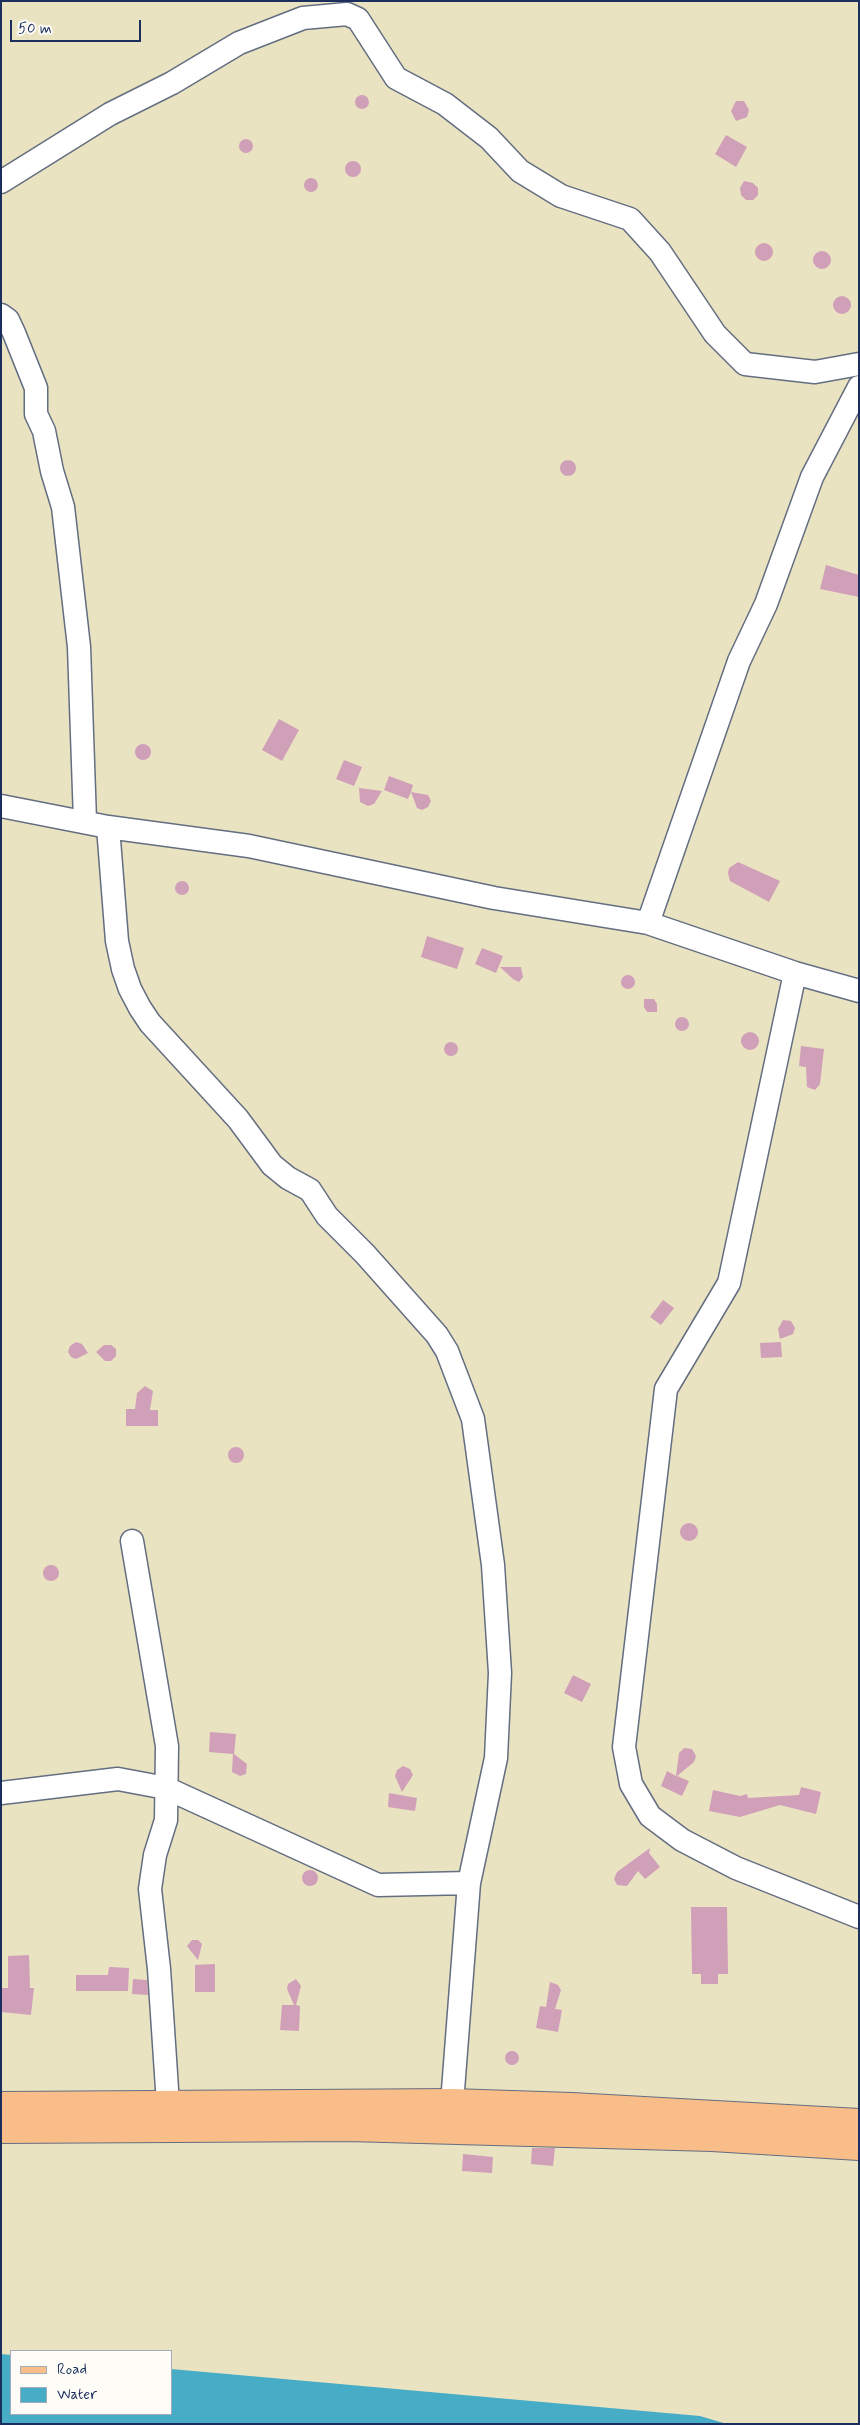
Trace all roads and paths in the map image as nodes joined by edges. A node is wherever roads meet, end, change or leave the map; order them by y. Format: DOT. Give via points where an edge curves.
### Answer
graph roads {
  1 [pos="1,182"];
  2 [pos="1,315"];
  3 [pos="859,364"];
  4 [pos="859,387"];
  5 [pos="1,806"];
  6 [pos="85,821"];
  7 [pos="108,827"];
  8 [pos="648,923"];
  9 [pos="794,973"];
  10 [pos="859,991"];
  11 [pos="132,1541"];
  12 [pos="166,1788"];
  13 [pos="1,1793"];
  14 [pos="469,1883"];
  15 [pos="859,1917"];
  16 [pos="452,2103"];
  17 [pos="168,2104"];
  18 [pos="1,2106"];
  19 [pos="859,2123"];
  20 [pos="1,2129"];
  21 [pos="455,2130"];
  22 [pos="859,2146"];
  1 -- 3 [label="street" via="110,114 172,83 239,43 304,18 347,14 358,19 396,78 445,104 489,138 520,171 561,196 630,219 660,252 715,334 745,364 815,372"];
  2 -- 6 [label="street" via="11,327 36,388 36,414 44,431 63,507 80,647"];
  4 -- 8 [label="street" via="812,477 766,604 739,661"];
  5 -- 6 [label="street"];
  6 -- 7 [label="street"];
  7 -- 8 [label="street" via="249,846 494,898"];
  7 -- 14 [label="street" via="117,941 130,989 140,1008 238,1119 272,1165 310,1190 327,1216 437,1335 447,1351 473,1419 493,1565 500,1673 496,1758"];
  8 -- 9 [label="street"];
  9 -- 10 [label="street"];
  9 -- 15 [label="street" via="729,1284 666,1389 624,1747 631,1784 650,1816 682,1840 736,1868"];
  11 -- 12 [label="street" via="167,1746"];
  12 -- 13 [label="street" via="118,1779"];
  12 -- 14 [label="street" via="378,1885"];
  12 -- 17 [label="street" via="166,1820 155,1855 150,1889"];
  14 -- 16 [label="street"];
  16 -- 17 [label="main road"];
  16 -- 19 [label="main road"];
  16 -- 21 [label="street"];
  17 -- 18 [label="main road"];
  20 -- 21 [label="main road" via="348,2127"];
  21 -- 22 [label="main road" via="712,2137"];
}
